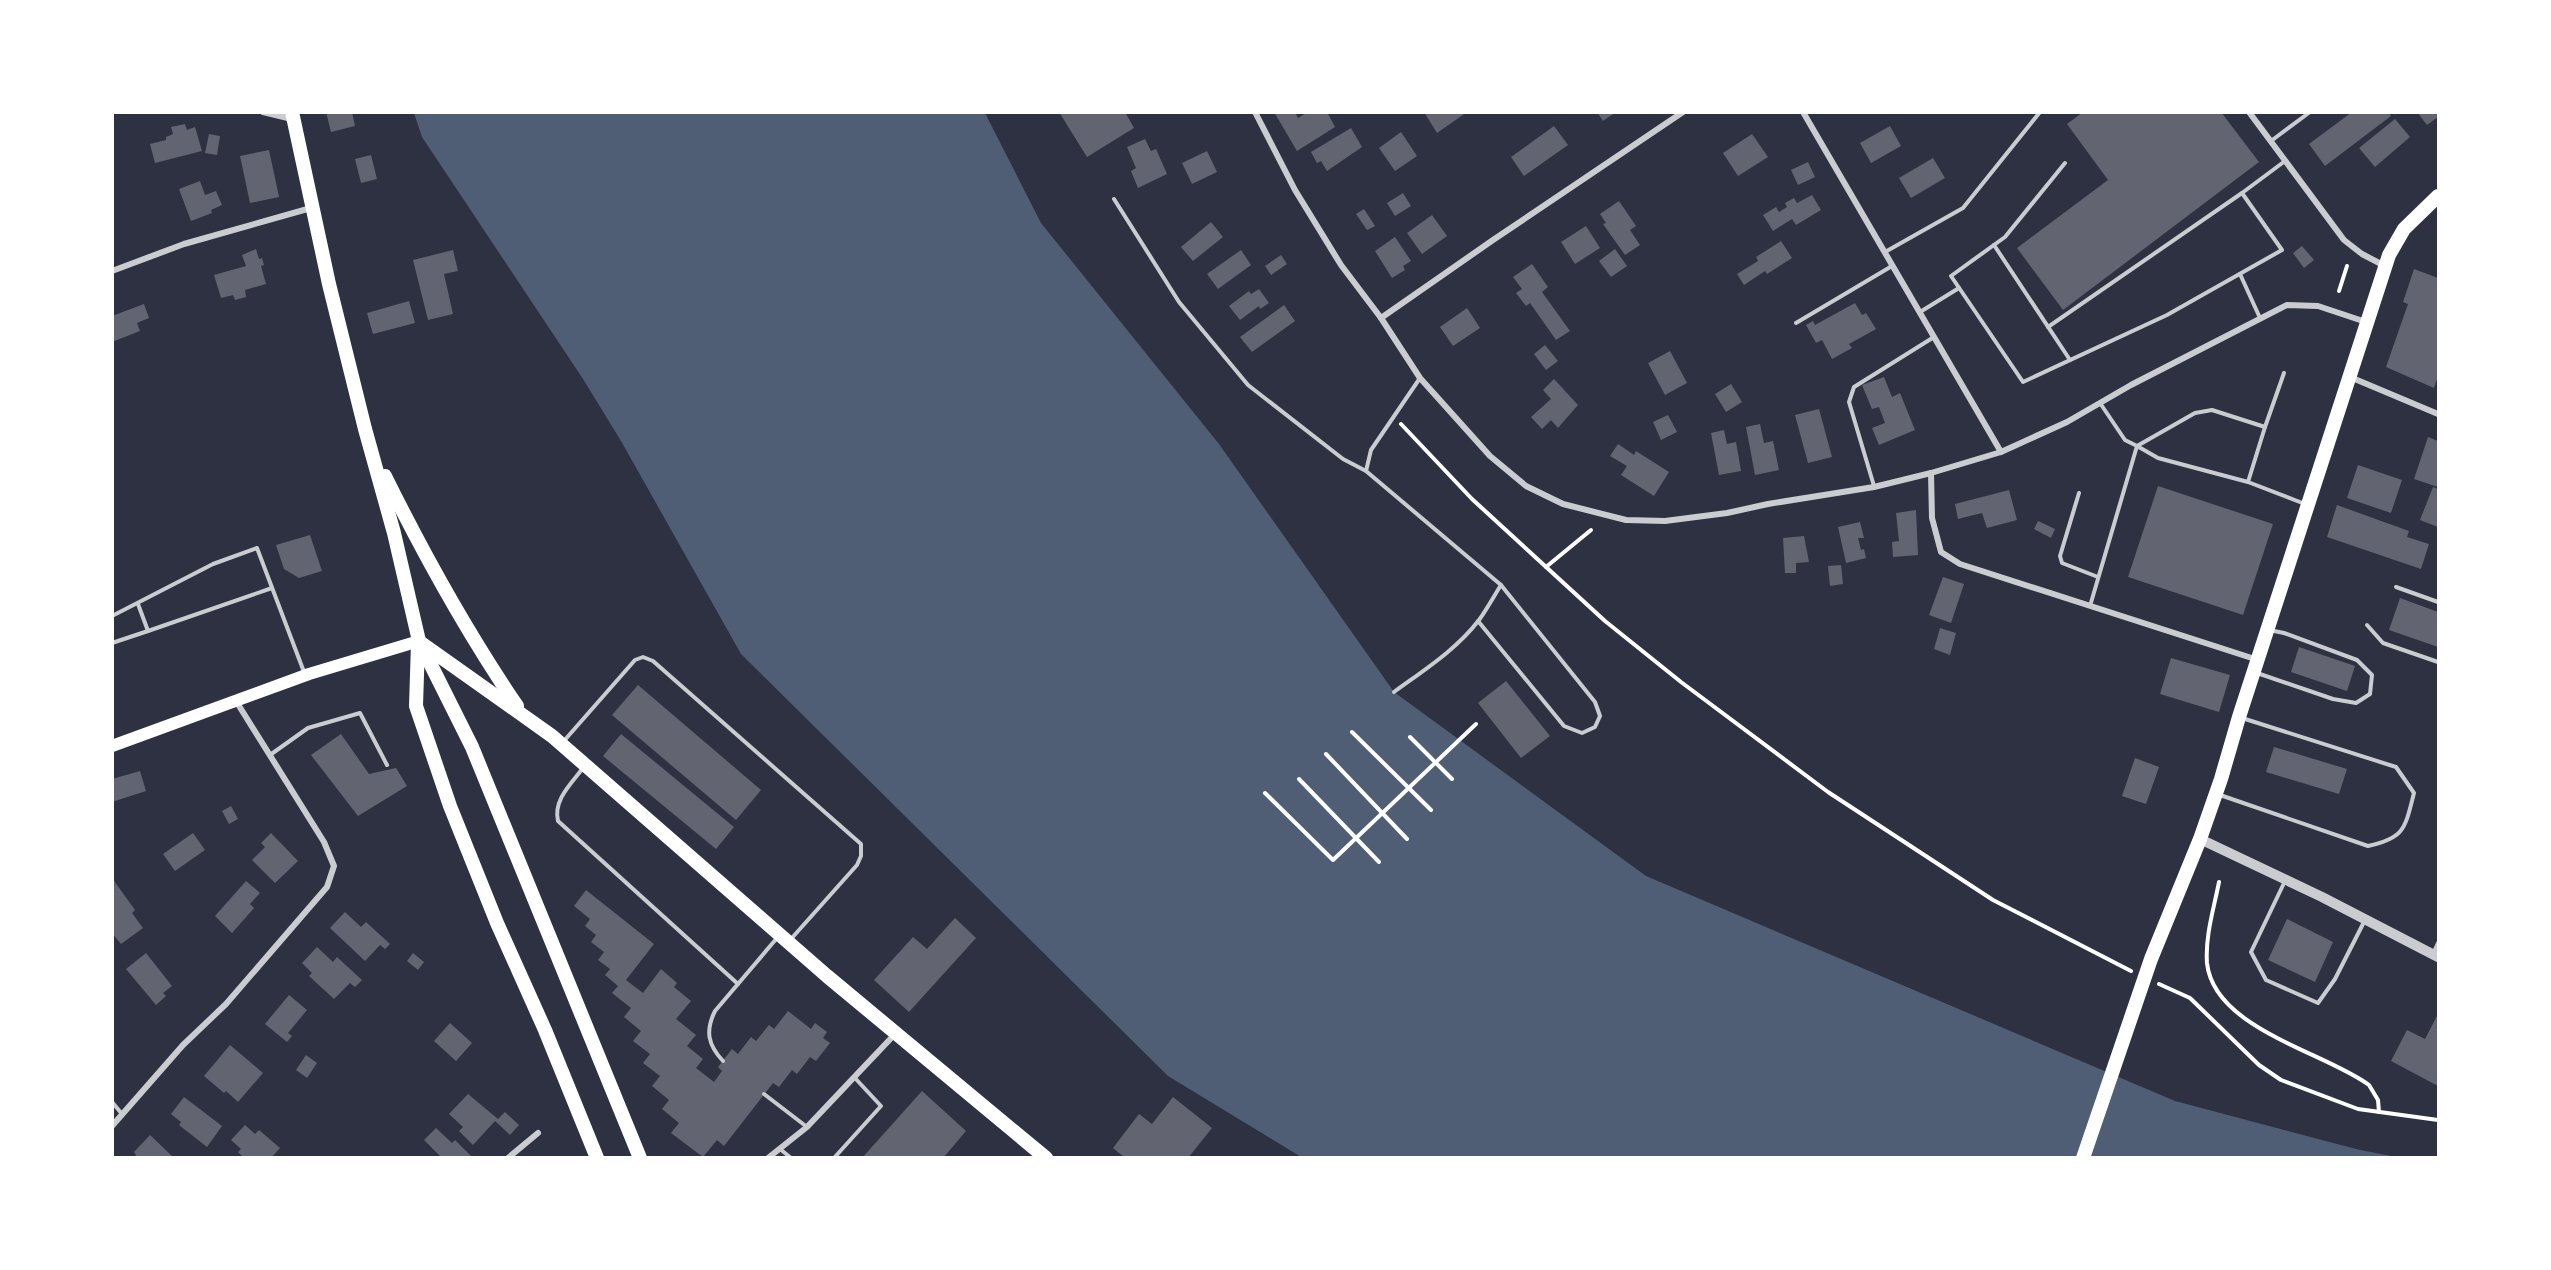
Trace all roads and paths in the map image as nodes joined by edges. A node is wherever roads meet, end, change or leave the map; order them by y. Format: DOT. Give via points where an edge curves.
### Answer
graph roads {
  1 [pos="263,112"];
  2 [pos="1255,112"];
  3 [pos="1683,112"];
  4 [pos="1803,112"];
  5 [pos="2040,112"];
  6 [pos="2249,112"];
  7 [pos="2310,112"];
  8 [pos="292,116"];
  9 [pos="2271,141"];
  10 [pos="2286,160"];
  11 [pos="2065,163"];
  12 [pos="2242,193"];
  13 [pos="2439,196"];
  14 [pos="1114,199"];
  15 [pos="312,207"];
  16 [pos="1994,245"];
  17 [pos="1885,252"];
  18 [pos="1893,266"];
  19 [pos="2347,266"];
  20 [pos="2385,266"];
  21 [pos="112,271"];
  22 [pos="2240,274"];
  23 [pos="1959,288"];
  24 [pos="2339,291"];
  25 [pos="1920,312"];
  26 [pos="1381,318"];
  27 [pos="2260,318"];
  28 [pos="2366,322"];
  29 [pos="1796,323"];
  30 [pos="2048,327"];
  31 [pos="1934,337"];
  32 [pos="2070,360"];
  33 [pos="2284,373"];
  34 [pos="2349,377"];
  35 [pos="1420,378"];
  36 [pos="2100,403"];
  37 [pos="2439,414"];
  38 [pos="1393,416"];
  39 [pos="2265,427"];
  40 [pos="2138,446"];
  41 [pos="371,448"];
  42 [pos="2001,452"];
  43 [pos="1366,471"];
  44 [pos="1931,473"];
  45 [pos="2248,482"];
  46 [pos="1874,487"];
  47 [pos="2079,493"];
  48 [pos="2308,505"];
  49 [pos="1591,530"];
  50 [pos="1546,567"];
  51 [pos="2098,577"];
  52 [pos="1501,585"];
  53 [pos="2396,587"];
  54 [pos="272,588"];
  55 [pos="2439,602"];
  56 [pos="138,604"];
  57 [pos="2090,606"];
  58 [pos="112,616"];
  59 [pos="1478,621"];
  60 [pos="2367,625"];
  61 [pos="2267,630"];
  62 [pos="148,631"];
  63 [pos="418,641"];
  64 [pos="112,643"];
  65 [pos="2439,662"];
  66 [pos="2256,665"];
  67 [pos="305,676"];
  68 [pos="1394,692"];
  69 [pos="236,701"];
  70 [pos="521,713"];
  71 [pos="2239,717"];
  72 [pos="1476,724"];
  73 [pos="1352,732"];
  74 [pos="1410,736"];
  75 [pos="562,744"];
  76 [pos="112,746"];
  77 [pos="1326,754"];
  78 [pos="270,755"];
  79 [pos="387,765"];
  80 [pos="586,765"];
  81 [pos="1299,779"];
  82 [pos="1452,779"];
  83 [pos="1265,793"];
  84 [pos="2216,794"];
  85 [pos="1431,810"];
  86 [pos="1407,839"];
  87 [pos="2200,839"];
  88 [pos="1379,862"];
  89 [pos="2286,880"];
  90 [pos="2219,882"];
  91 [pos="2366,919"];
  92 [pos="784,938"];
  93 [pos="2439,943"];
  94 [pos="2436,956"];
  95 [pos="2139,974"];
  96 [pos="2149,979"];
  97 [pos="738,984"];
  98 [pos="896,1034"];
  99 [pos="723,1061"];
  100 [pos="854,1077"];
  101 [pos="764,1094"];
  102 [pos="112,1102"];
  103 [pos="2379,1112"];
  104 [pos="123,1115"];
  105 [pos="2439,1120"];
  106 [pos="112,1126"];
  107 [pos="807,1127"];
  108 [pos="538,1132"];
  109 [pos="779,1148"];
  110 [pos="508,1158"];
  111 [pos="597,1158"];
  112 [pos="640,1158"];
  113 [pos="768,1158"];
  114 [pos="791,1158"];
  115 [pos="834,1158"];
  116 [pos="1046,1158"];
  117 [pos="2083,1158"];
  1 -- 8 [label="street"];
  2 -- 26 [label="street" via="1295,190 1341,265"];
  3 -- 26 [label="street"];
  4 -- 17 [label="street"];
  5 -- 17 [label="lane" via="1963,208"];
  6 -- 9 [label="street"];
  7 -- 9 [label="lane"];
  8 -- 15 [label="main road"];
  9 -- 10 [label="street"];
  10 -- 12 [label="lane"];
  10 -- 20 [label="street" via="2344,240"];
  11 -- 16 [label="lane" via="2005,237"];
  12 -- 22 [label="lane" via="2282,250"];
  12 -- 30 [label="lane"];
  13 -- 20 [label="main road" via="2404,229"];
  14 -- 43 [label="lane" via="1179,302 1248,386 1343,459"];
  15 -- 21 [label="street" via="184,244"];
  15 -- 41 [label="main road"];
  16 -- 23 [label="lane" via="1951,276"];
  16 -- 30 [label="lane"];
  17 -- 18 [label="street"];
  18 -- 25 [label="street"];
  18 -- 29 [label="lane"];
  19 -- 24 [label="path"];
  20 -- 28 [label="main road"];
  22 -- 27 [label="lane"];
  22 -- 32 [label="lane" via="2167,315"];
  23 -- 25 [label="lane"];
  23 -- 32 [label="lane" via="2023,382"];
  25 -- 31 [label="street"];
  26 -- 35 [label="street"];
  27 -- 28 [label="street" via="2287,305 2318,306"];
  27 -- 36 [label="street"];
  28 -- 34 [label="main road"];
  30 -- 32 [label="lane"];
  31 -- 42 [label="street"];
  31 -- 46 [label="lane" via="1854,387 1849,402"];
  33 -- 39 [label="lane"];
  34 -- 37 [label="street"];
  34 -- 48 [label="main road"];
  35 -- 38 [label="lane"];
  35 -- 46 [label="street" via="1490,456 1526,486 1582,510 1665,521"];
  36 -- 40 [label="lane" via="2125,440"];
  36 -- 42 [label="street"];
  38 -- 43 [label="lane" via="1371,450"];
  38 -- 50 [label="path" via="1472,499"];
  39 -- 40 [label="lane" via="2212,410 2195,413"];
  39 -- 45 [label="lane"];
  40 -- 45 [label="lane" via="2158,458"];
  40 -- 51 [label="lane"];
  41 -- 63 [label="main road"];
  41 -- 70 [label="main road" via="451,605"];
  42 -- 44 [label="street"];
  43 -- 52 [label="lane"];
  44 -- 46 [label="street"];
  44 -- 57 [label="street" via="1932,518 1941,552 1960,564"];
  45 -- 48 [label="lane"];
  47 -- 51 [label="lane" via="2060,556 2062,563"];
  48 -- 61 [label="main road"];
  49 -- 50 [label="path"];
  50 -- 95 [label="path" via="1681,682 1828,792 1993,900"];
  51 -- 57 [label="lane"];
  52 -- 59 [label="lane"];
  52 -- 59 [label="lane" via="1595,702 1600,716 1595,728 1582,733 1564,726"];
  53 -- 55 [label="lane"];
  54 -- 56 [label="lane" via="257,548 213,564"];
  54 -- 62 [label="lane"];
  54 -- 67 [label="lane"];
  56 -- 58 [label="lane"];
  56 -- 62 [label="lane"];
  57 -- 66 [label="street"];
  59 -- 68 [label="lane" via="1444,656"];
  60 -- 65 [label="lane" via="2383,643"];
  61 -- 66 [label="main road"];
  61 -- 66 [label="lane" via="2357,660 2372,675 2370,694 2355,703 2333,699"];
  62 -- 64 [label="lane"];
  63 -- 67 [label="main road"];
  63 -- 70 [label="main road"];
  63 -- 111 [label="main road" via="416,706 446,795"];
  63 -- 112 [label="main road" via="472,747"];
  66 -- 71 [label="main road"];
  67 -- 69 [label="main road"];
  69 -- 76 [label="main road"];
  69 -- 78 [label="street"];
  70 -- 75 [label="main road"];
  71 -- 84 [label="main road"];
  71 -- 84 [label="lane" via="2396,767 2414,793 2405,826 2389,841 2368,846"];
  72 -- 83 [label="path" via="1333,860"];
  73 -- 85 [label="path"];
  74 -- 82 [label="path"];
  75 -- 80 [label="main road"];
  75 -- 92 [label="lane" via="635,660 643,657 653,661 861,844 857,865"];
  77 -- 86 [label="path"];
  78 -- 79 [label="lane" via="308,728 360,713"];
  78 -- 104 [label="street" via="324,842 334,866 327,887"];
  80 -- 92 [label="main road"];
  80 -- 97 [label="lane" via="558,803 558,821"];
  81 -- 88 [label="path"];
  84 -- 87 [label="main road"];
  87 -- 89 [label="street"];
  87 -- 117 [label="main road" via="2151,959"];
  89 -- 91 [label="street"];
  89 -- 91 [label="lane" via="2252,952 2266,980 2318,1003"];
  90 -- 103 [label="path" via="2207,950 2207,965 2216,988 2232,1007 2262,1029 2362,1079 2375,1092"];
  91 -- 94 [label="street"];
  92 -- 97 [label="lane"];
  92 -- 98 [label="main road"];
  93 -- 94 [label="lane"];
  96 -- 103 [label="path" via="2190,998 2259,1065 2281,1080 2358,1109"];
  97 -- 99 [label="lane" via="710,1022 710,1044"];
  98 -- 100 [label="street"];
  98 -- 116 [label="main road"];
  100 -- 107 [label="street"];
  100 -- 115 [label="lane" via="881,1106"];
  101 -- 107 [label="lane"];
  102 -- 104 [label="lane"];
  103 -- 105 [label="path"];
  104 -- 106 [label="street"];
  107 -- 109 [label="street"];
  108 -- 110 [label="street"];
  109 -- 113 [label="street"];
  109 -- 114 [label="lane"];
}
